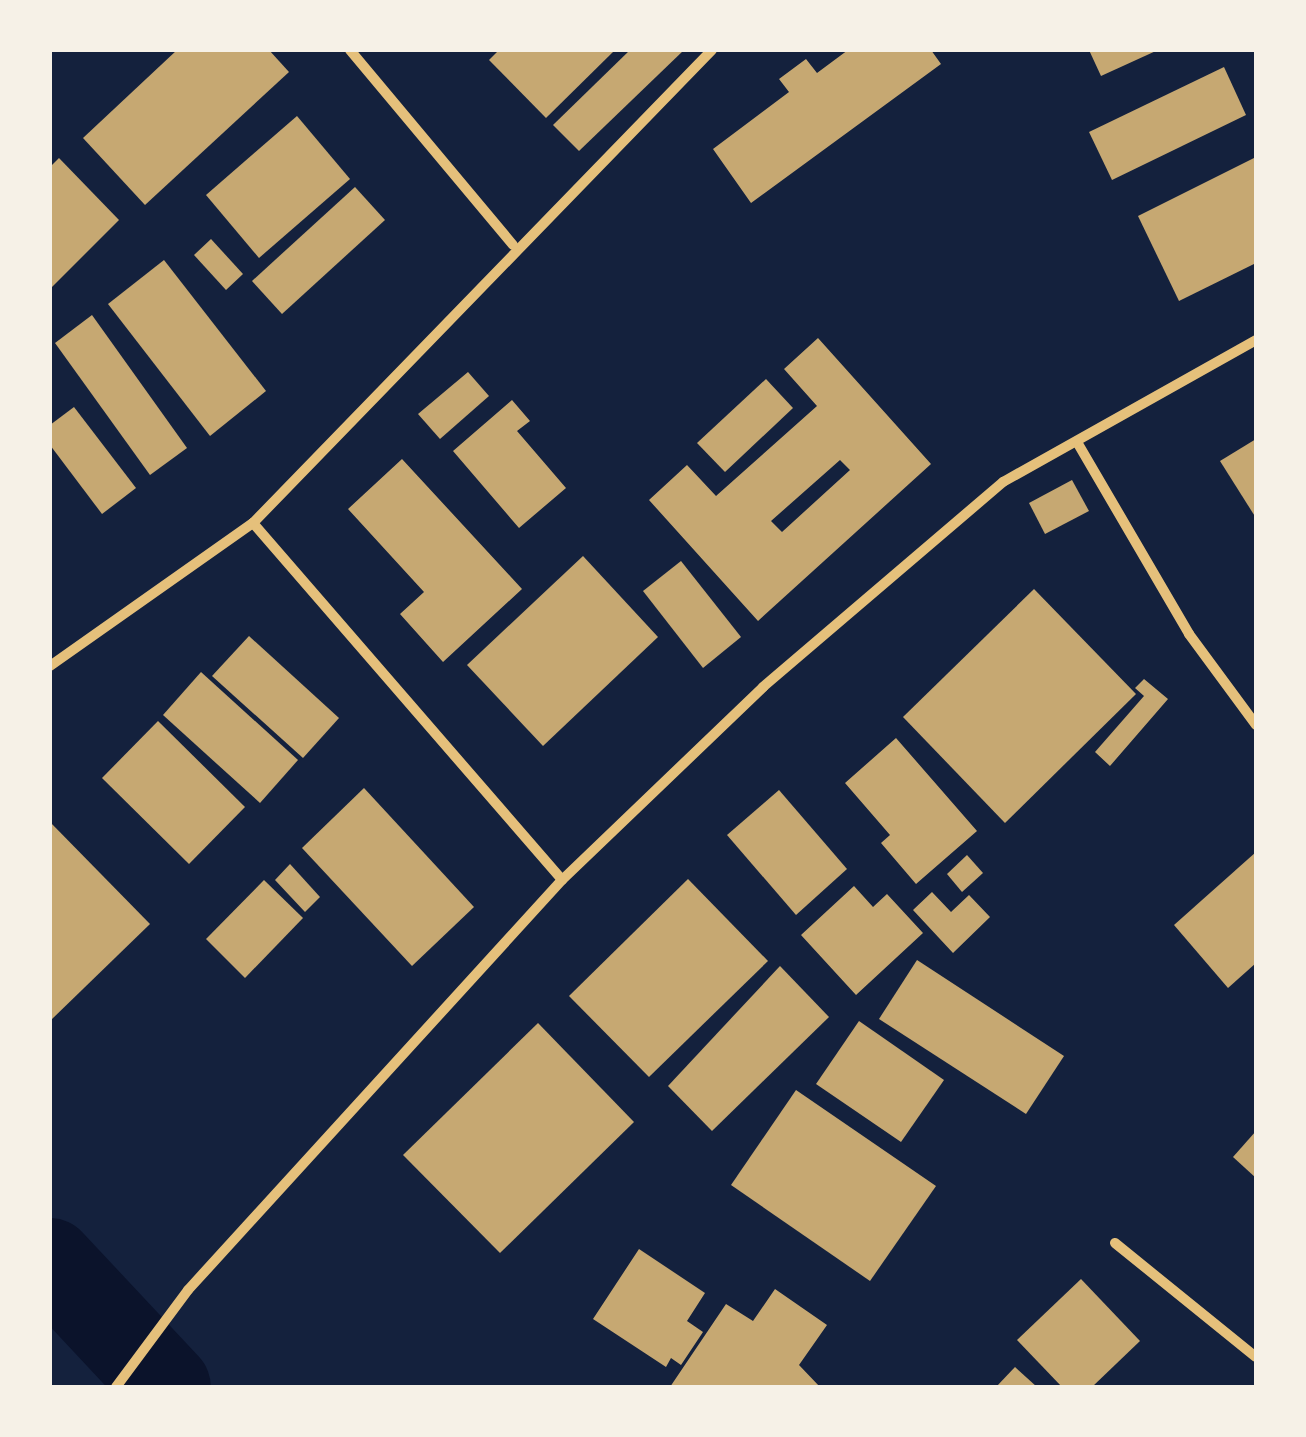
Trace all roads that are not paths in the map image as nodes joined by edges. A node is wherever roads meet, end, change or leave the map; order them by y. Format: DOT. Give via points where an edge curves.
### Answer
graph roads {
  1 [pos="350,50"];
  2 [pos="712,50"];
  3 [pos="513,245"];
  4 [pos="1256,340"];
  5 [pos="1077,442"];
  6 [pos="253,523"];
  7 [pos="50,666"];
  8 [pos="1256,725"];
  9 [pos="562,880"];
  10 [pos="1115,1244"];
  11 [pos="1256,1357"];
  12 [pos="116,1387"];
  1 -- 3 [label="street"];
  2 -- 3 [label="street"];
  3 -- 6 [label="street"];
  4 -- 5 [label="street"];
  5 -- 8 [label="street" via="1189,634"];
  5 -- 9 [label="street" via="934,534"];
  6 -- 7 [label="street"];
  6 -- 9 [label="street"];
  9 -- 12 [label="street" via="188,1290"];
  10 -- 11 [label="street"];
}
